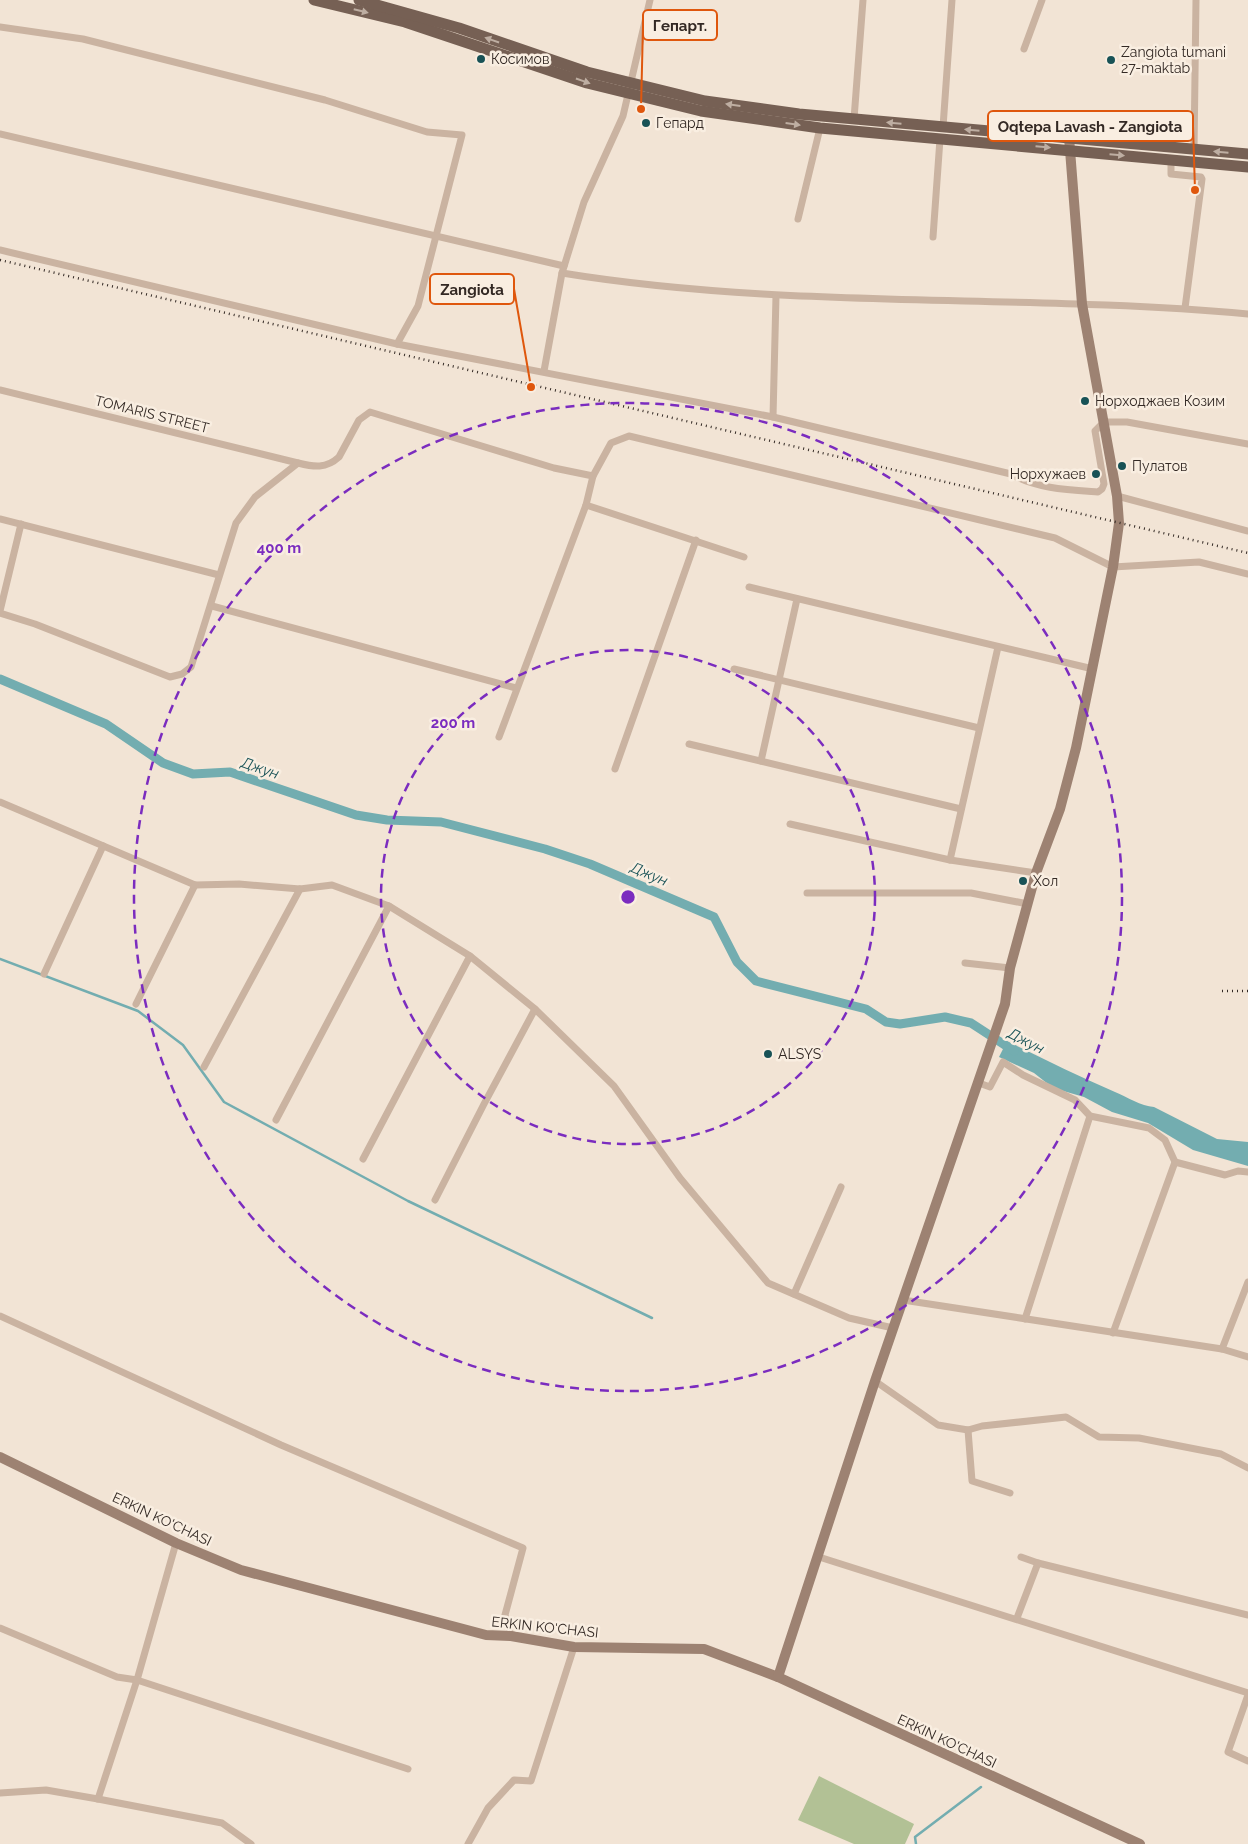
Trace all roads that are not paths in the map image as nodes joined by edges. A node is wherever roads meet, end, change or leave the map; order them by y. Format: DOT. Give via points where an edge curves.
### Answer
graph roads {
  1 [pos="314,0"];
  2 [pos="359,0"];
  3 [pos="650,0"];
  4 [pos="863,0"];
  5 [pos="952,0"];
  6 [pos="1042,0"];
  7 [pos="1196,0"];
  8 [pos="0,27"];
  9 [pos="1024,49"];
  10 [pos="630,89"];
  11 [pos="854,119"];
  12 [pos="820,128"];
  13 [pos="941,133"];
  14 [pos="0,134"];
  15 [pos="1070,137"];
  16 [pos="1069,150"];
  17 [pos="1194,150"];
  18 [pos="1248,154"];
  19 [pos="1171,160"];
  20 [pos="1248,167"];
  21 [pos="798,219"];
  22 [pos="436,236"];
  23 [pos="933,237"];
  24 [pos="0,250"];
  25 [pos="563,270"];
  26 [pos="776,296"];
  27 [pos="1082,304"];
  28 [pos="1185,308"];
  29 [pos="1248,314"];
  30 [pos="397,344"];
  31 [pos="544,371"];
  32 [pos="0,390"];
  33 [pos="773,417"];
  34 [pos="1104,422"];
  35 [pos="1248,444"];
  36 [pos="298,463"];
  37 [pos="593,476"];
  38 [pos="1117,496"];
  39 [pos="586,505"];
  40 [pos="0,519"];
  41 [pos="20,524"];
  42 [pos="1248,531"];
  43 [pos="696,540"];
  44 [pos="744,557"];
  45 [pos="1113,567"];
  46 [pos="1248,574"];
  47 [pos="219,575"];
  48 [pos="749,587"];
  49 [pos="797,599"];
  50 [pos="212,606"];
  51 [pos="0,612"];
  52 [pos="998,647"];
  53 [pos="734,669"];
  54 [pos="1093,669"];
  55 [pos="778,681"];
  56 [pos="516,688"];
  57 [pos="979,728"];
  58 [pos="499,737"];
  59 [pos="689,744"];
  60 [pos="761,761"];
  61 [pos="615,769"];
  62 [pos="0,802"];
  63 [pos="961,809"];
  64 [pos="790,824"];
  65 [pos="103,846"];
  66 [pos="950,860"];
  67 [pos="1036,873"];
  68 [pos="195,885"];
  69 [pos="300,889"];
  70 [pos="807,893"];
  71 [pos="1028,904"];
  72 [pos="389,906"];
  73 [pos="470,956"];
  74 [pos="965,963"];
  75 [pos="1010,968"];
  76 [pos="44,974"];
  77 [pos="136,1004"];
  78 [pos="535,1009"];
  79 [pos="204,1068"];
  80 [pos="979,1083"];
  81 [pos="1090,1116"];
  82 [pos="276,1120"];
  83 [pos="362,1159"];
  84 [pos="1175,1162"];
  85 [pos="1248,1172"];
  86 [pos="841,1187"];
  87 [pos="435,1200"];
  88 [pos="1248,1282"];
  89 [pos="794,1294"];
  90 [pos="903,1300"];
  91 [pos="0,1316"];
  92 [pos="1025,1319"];
  93 [pos="893,1328"];
  94 [pos="1114,1333"];
  95 [pos="1222,1349"];
  96 [pos="1248,1357"];
  97 [pos="876,1381"];
  98 [pos="968,1430"];
  99 [pos="0,1457"];
  100 [pos="1248,1468"];
  101 [pos="1010,1493"];
  102 [pos="176,1543"];
  103 [pos="820,1557"];
  104 [pos="1021,1557"];
  105 [pos="1038,1564"];
  106 [pos="1248,1615"];
  107 [pos="1017,1618"];
  108 [pos="0,1628"];
  109 [pos="511,1636"];
  110 [pos="574,1647"];
  111 [pos="778,1677"];
  112 [pos="137,1680"];
  113 [pos="1248,1694"];
  114 [pos="1248,1761"];
  115 [pos="408,1769"];
  116 [pos="0,1793"];
  117 [pos="98,1800"];
  118 [pos="251,1844"];
  119 [pos="468,1844"];
  120 [pos="1140,1844"];
  1 -- 10 [label="main road, one-way" via="405,22 587,83"];
  10 -- 2 [label="main road, one-way" via="414,14"];
  3 -- 10 [label="street"];
  4 -- 11 [label="street"];
  5 -- 13 [label="street"];
  6 -- 9 [label="street"];
  7 -- 17 [label="street"];
  8 -- 22 [label="street" via="83,39 325,100 427,132 462,135"];
  11 -- 10 [label="main road, one-way"];
  10 -- 12 [label="main road, one-way" via="701,111"];
  10 -- 25 [label="street" via="623,116 584,202"];
  13 -- 11 [label="main road, one-way"];
  12 -- 13 [label="main road"];
  12 -- 21 [label="street"];
  15 -- 13 [label="main road, one-way"];
  13 -- 16 [label="main road, one-way"];
  13 -- 23 [label="street"];
  14 -- 22 [label="street"];
  15 -- 16 [label="main road"];
  15 -- 17 [label="main road"];
  16 -- 19 [label="main road, one-way"];
  16 -- 27 [label="main road"];
  18 -- 17 [label="main road, one-way"];
  19 -- 20 [label="main road"];
  19 -- 28 [label="street" via="1171,174 1202,179"];
  22 -- 25 [label="street"];
  22 -- 30 [label="street" via="418,306"];
  24 -- 30 [label="street"];
  25 -- 26 [label="street"];
  25 -- 31 [label="street"];
  26 -- 27 [label="street"];
  26 -- 33 [label="street"];
  27 -- 28 [label="street"];
  27 -- 34 [label="main road"];
  28 -- 29 [label="street"];
  30 -- 31 [label="street"];
  31 -- 33 [label="street"];
  32 -- 36 [label="street, TOMARIS STREET"];
  33 -- 34 [label="street" via="1011,474 1022,481 1045,487 1098,492 1104,484 1095,431"];
  34 -- 35 [label="street" via="1127,422"];
  34 -- 38 [label="main road"];
  36 -- 37 [label="street, TOMARIS STREET" via="315,467 334,462 359,420 375,412 554,468"];
  36 -- 47 [label="street" via="255,497 236,523"];
  37 -- 39 [label="street"];
  37 -- 45 [label="street" via="611,443 629,436 1054,538"];
  38 -- 42 [label="street"];
  38 -- 45 [label="main road" via="1119,523"];
  39 -- 43 [label="street"];
  39 -- 56 [label="street"];
  40 -- 41 [label="street"];
  41 -- 47 [label="street"];
  41 -- 51 [label="street"];
  43 -- 44 [label="street"];
  43 -- 61 [label="street"];
  45 -- 46 [label="street" via="1199,562"];
  45 -- 54 [label="main road"];
  47 -- 50 [label="street"];
  48 -- 49 [label="street"];
  49 -- 52 [label="street"];
  49 -- 55 [label="street"];
  50 -- 51 [label="street" via="191,667 182,674 170,676"];
  50 -- 56 [label="street"];
  52 -- 54 [label="street"];
  52 -- 57 [label="street"];
  53 -- 55 [label="street"];
  54 -- 67 [label="main road" via="1060,809"];
  55 -- 57 [label="street"];
  55 -- 60 [label="street"];
  56 -- 58 [label="street"];
  57 -- 63 [label="street"];
  59 -- 60 [label="street"];
  60 -- 63 [label="street"];
  62 -- 65 [label="street"];
  63 -- 66 [label="street"];
  64 -- 66 [label="street"];
  65 -- 68 [label="street"];
  65 -- 76 [label="street"];
  66 -- 67 [label="street"];
  67 -- 71 [label="main road"];
  68 -- 69 [label="street" via="239,884"];
  68 -- 77 [label="street"];
  69 -- 72 [label="street" via="332,885"];
  69 -- 79 [label="street"];
  70 -- 71 [label="street" via="971,893"];
  71 -- 75 [label="main road"];
  72 -- 73 [label="street"];
  72 -- 82 [label="street"];
  73 -- 78 [label="street"];
  73 -- 83 [label="street"];
  74 -- 75 [label="street"];
  75 -- 80 [label="main road" via="1005,1004"];
  78 -- 87 [label="street"];
  78 -- 89 [label="street" via="614,1086 680,1178 768,1283"];
  80 -- 81 [label="street" via="990,1087 1003,1062 1075,1100"];
  80 -- 90 [label="main road"];
  81 -- 84 [label="street" via="1149,1128 1165,1140"];
  81 -- 92 [label="street"];
  84 -- 85 [label="street" via="1225,1175"];
  84 -- 94 [label="street"];
  86 -- 89 [label="street"];
  88 -- 95 [label="street"];
  89 -- 93 [label="street" via="849,1318"];
  90 -- 92 [label="street"];
  90 -- 93 [label="main road"];
  91 -- 109 [label="street" via="281,1445 524,1548 505,1615"];
  92 -- 94 [label="street"];
  93 -- 97 [label="main road"];
  94 -- 95 [label="street"];
  95 -- 96 [label="street"];
  97 -- 98 [label="street" via="938,1425"];
  97 -- 103 [label="main road"];
  98 -- 100 [label="street" via="1066,1417 1099,1437 1139,1438 1221,1454"];
  98 -- 101 [label="street" via="972,1482"];
  99 -- 102 [label="main road, ERKIN KO'CHASI"];
  102 -- 109 [label="main road, ERKIN KO'CHASI" via="241,1570 486,1635"];
  102 -- 112 [label="street"];
  103 -- 107 [label="street"];
  103 -- 111 [label="main road"];
  104 -- 105 [label="street"];
  105 -- 106 [label="street"];
  105 -- 107 [label="street"];
  107 -- 113 [label="street"];
  108 -- 112 [label="street" via="117,1677"];
  109 -- 110 [label="main road, ERKIN KO'CHASI"];
  110 -- 111 [label="main road, ERKIN KO'CHASI" via="704,1649"];
  110 -- 119 [label="street" via="531,1781 514,1780 488,1808"];
  111 -- 120 [label="main road, ERKIN KO'CHASI"];
  112 -- 115 [label="street"];
  112 -- 117 [label="street"];
  113 -- 114 [label="street" via="1228,1752"];
  116 -- 117 [label="street" via="46,1790"];
  117 -- 118 [label="street" via="222,1823"];
}
